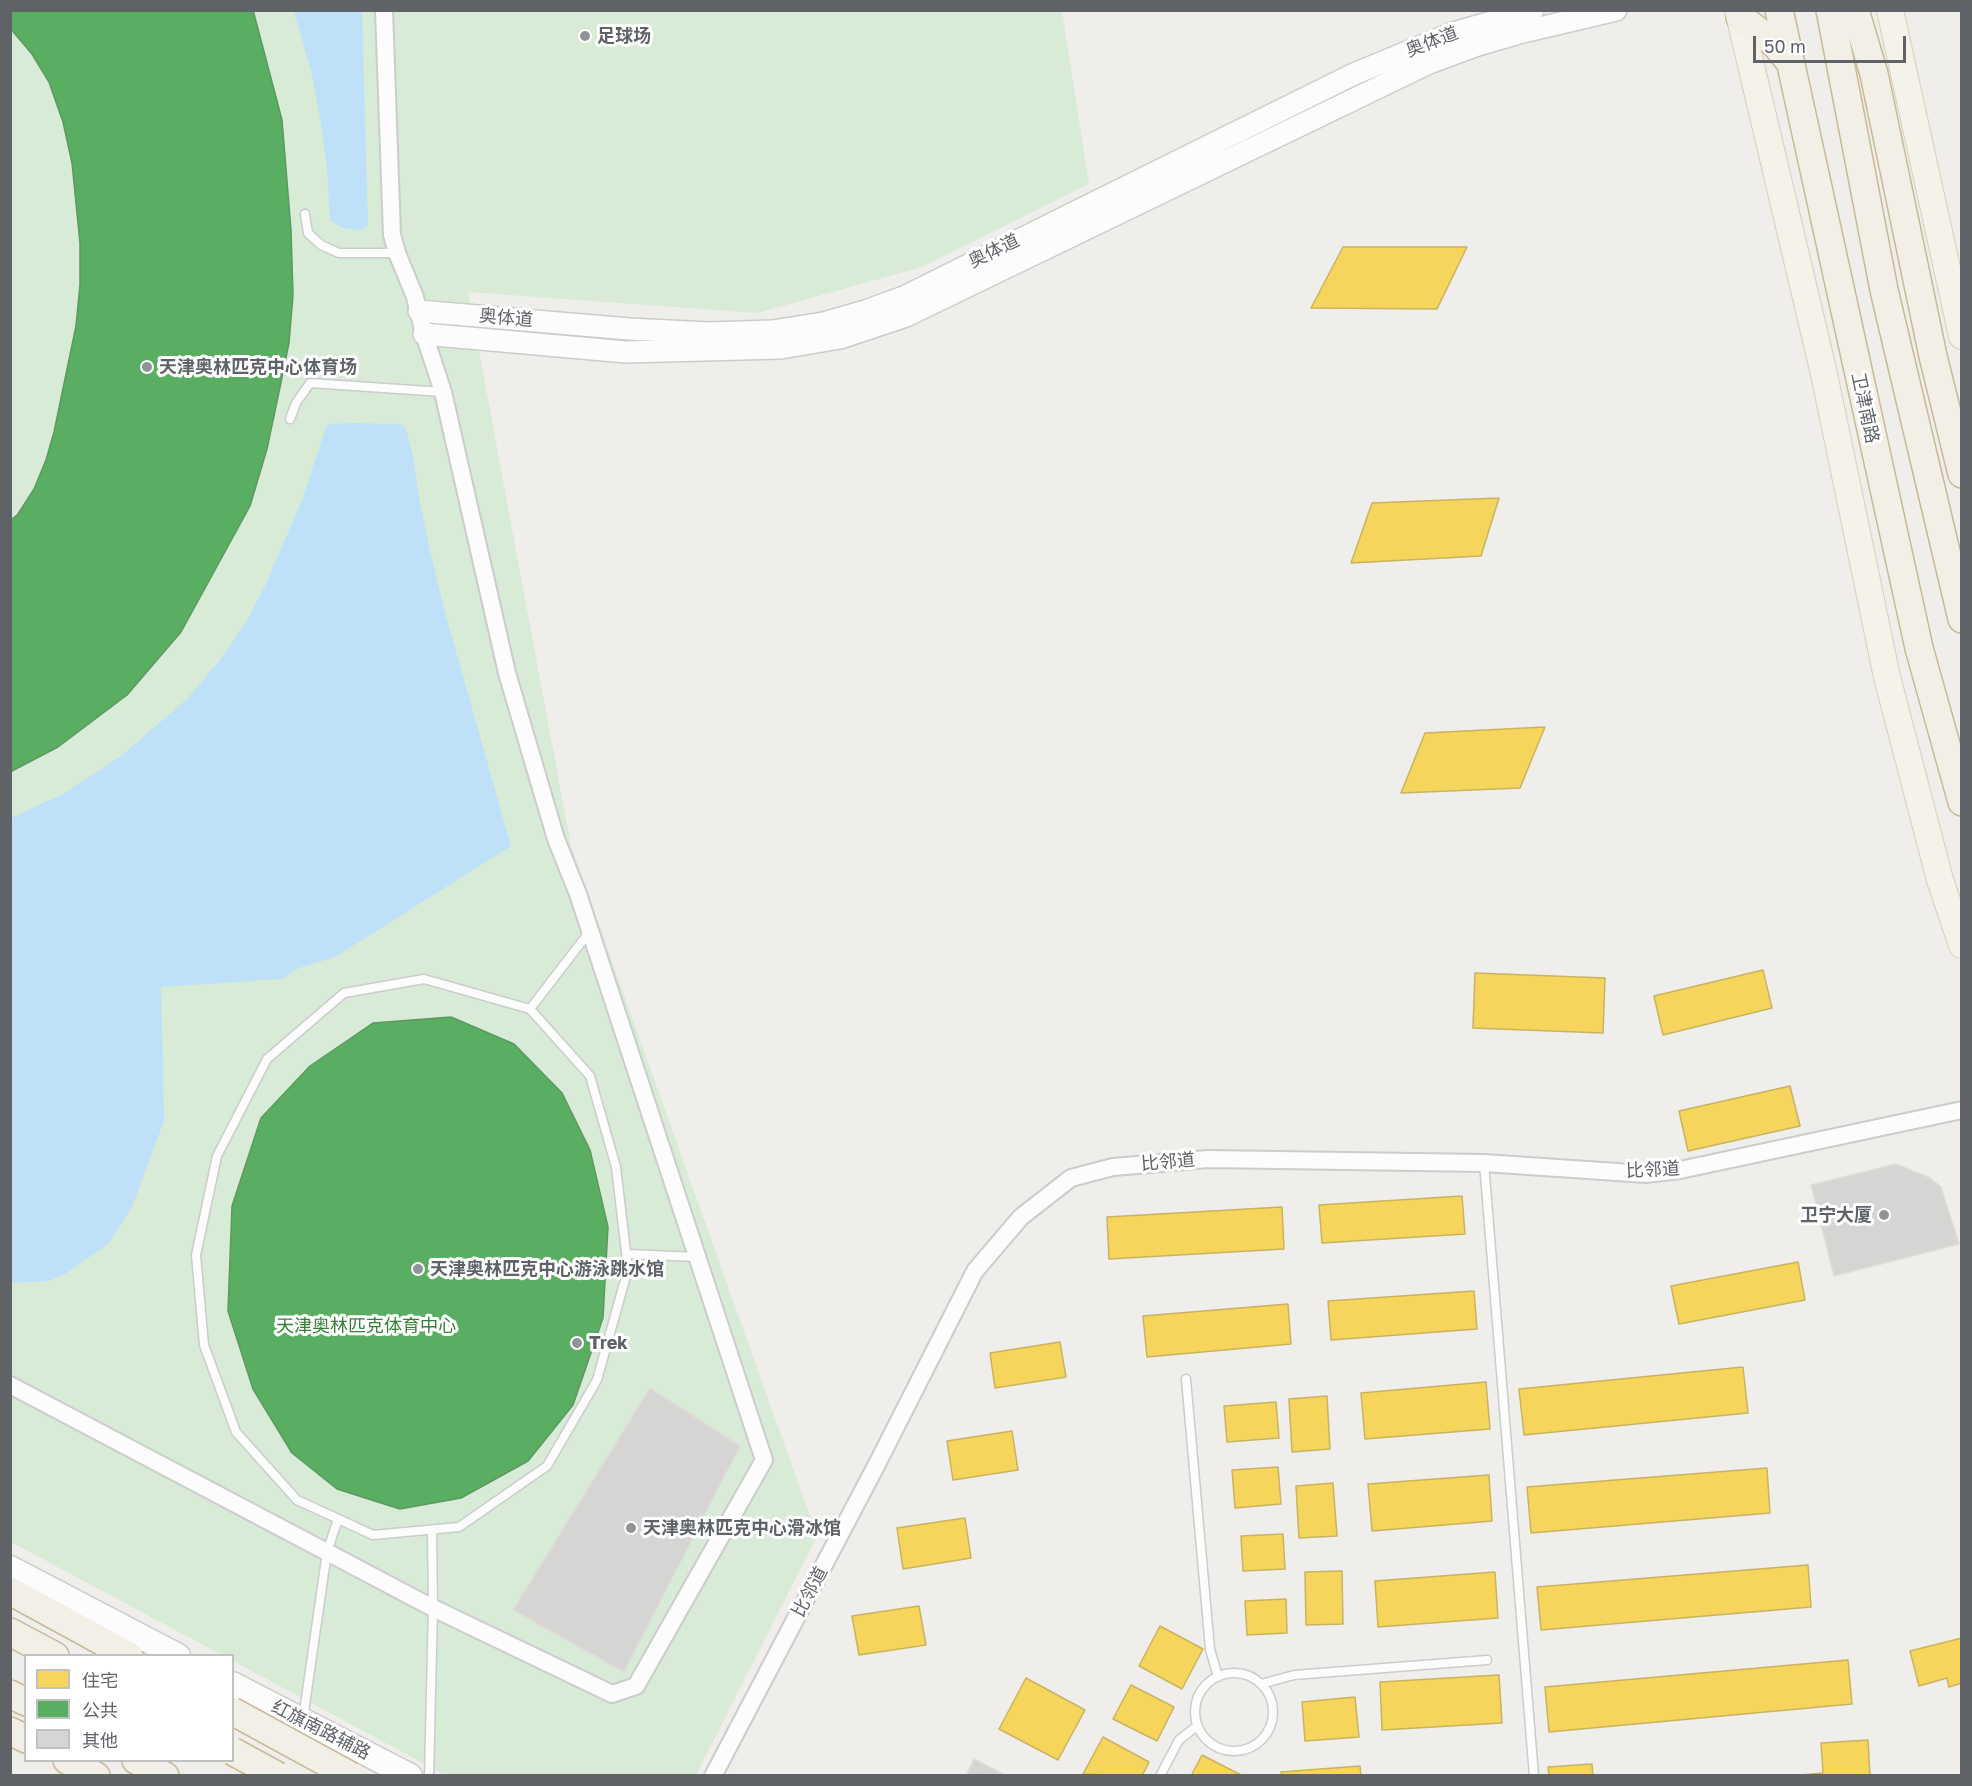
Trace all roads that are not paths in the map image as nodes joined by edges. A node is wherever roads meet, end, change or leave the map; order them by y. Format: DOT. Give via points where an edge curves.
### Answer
graph roads {
  1 [pos="384,10"];
  2 [pos="1533,10"];
  3 [pos="1616,10"];
  4 [pos="1779,10"];
  5 [pos="1830,10"];
  6 [pos="1856,10"];
  7 [pos="1869,10"];
  8 [pos="1890,10"];
  9 [pos="1735,13"];
  10 [pos="1790,62"];
  11 [pos="1874,74"];
  12 [pos="305,214"];
  13 [pos="397,253"];
  14 [pos="419,311"];
  15 [pos="424,334"];
  16 [pos="1962,336"];
  17 [pos="443,392"];
  18 [pos="290,419"];
  19 [pos="1962,474"];
  20 [pos="1962,619"];
  21 [pos="1962,802"];
  22 [pos="590,930"];
  23 [pos="1962,945"];
  24 [pos="530,1009"];
  25 [pos="1962,1110"];
  26 [pos="1484,1163"];
  27 [pos="627,1254"];
  28 [pos="697,1257"];
  29 [pos="1186,1378"];
  30 [pos="10,1385"];
  31 [pos="338,1519"];
  32 [pos="432,1530"];
  33 [pos="327,1552"];
  34 [pos="10,1568"];
  35 [pos="10,1591"];
  36 [pos="433,1608"];
  37 [pos="10,1632"];
  38 [pos="51,1654"];
  39 [pos="125,1654"];
  40 [pos="174,1654"];
  41 [pos="1487,1660"];
  42 [pos="1218,1677"];
  43 [pos="1261,1684"];
  44 [pos="234,1685"];
  45 [pos="10,1694"];
  46 [pos="24,1701"];
  47 [pos="234,1712"];
  48 [pos="1197,1726"];
  49 [pos="297,1729"];
  50 [pos="10,1731"];
  51 [pos="234,1731"];
  52 [pos="24,1738"];
  53 [pos="287,1748"];
  54 [pos="234,1752"];
  55 [pos="69,1762"];
  56 [pos="138,1762"];
  57 [pos="278,1771"];
  58 [pos="96,1776"];
  59 [pos="165,1776"];
  60 [pos="272,1776"];
  61 [pos="340,1776"];
  62 [pos="351,1776"];
  63 [pos="410,1776"];
  64 [pos="429,1776"];
  65 [pos="713,1776"];
  66 [pos="1160,1776"];
  67 [pos="1534,1776"];
  1 -- 13 [label="street" via="392,235"];
  2 -- 14 [label="street, 奥体道" via="1453,33 1354,74 904,297 823,323 772,331 709,333"];
  3 -- 15 [label="street" via="1512,35 1429,63 906,316 840,338 781,348 626,352"];
  4 -- 10 [label="highway, 卫津南路"];
  5 -- 20 [label="highway" via="1884,290"];
  6 -- 11 [label="highway"];
  7 -- 11 [label="highway"];
  8 -- 16 [label="main road"];
  9 -- 10 [label="highway" via="1774,43"];
  9 -- 23 [label="main road" via="1824,374 1887,677 1940,880"];
  10 -- 21 [label="highway, 卫津南路" via="1919,648"];
  11 -- 19 [label="highway"];
  12 -- 13 [label="lane" via="308,233 321,245 339,253"];
  13 -- 14 [label="street"];
  14 -- 15 [label="street"];
  15 -- 17 [label="street"];
  17 -- 18 [label="lane" via="309,383"];
  17 -- 22 [label="street" via="507,673 556,839"];
  22 -- 24 [label="lane"];
  22 -- 28 [label="street"];
  24 -- 27 [label="lane" via="590,1076 616,1167"];
  24 -- 31 [label="lane" via="424,979 344,993 267,1059 217,1156 196,1255 204,1345 236,1432 297,1500"];
  25 -- 26 [label="street, 比邻道" via="1646,1174"];
  26 -- 65 [label="street, 比邻道" via="1208,1159 1113,1167 1071,1178 1021,1217 975,1271"];
  26 -- 67 [label="lane"];
  27 -- 28 [label="lane"];
  27 -- 32 [label="lane" via="628,1269 597,1380 547,1466 459,1527"];
  28 -- 36 [label="street" via="764,1460 636,1686 612,1694"];
  29 -- 42 [label="lane" via="1210,1649"];
  30 -- 33 [label="street"];
  31 -- 32 [label="lane" via="373,1535"];
  31 -- 33 [label="lane"];
  32 -- 36 [label="lane"];
  33 -- 36 [label="street"];
  33 -- 49 [label="lane"];
  34 -- 40 [label="main road"];
  35 -- 39 [label="highway"];
  36 -- 64 [label="lane"];
  37 -- 38 [label="highway"];
  41 -- 43 [label="lane" via="1294,1675"];
  42 -- 43 [label="lane" via="1238,1673"];
  42 -- 48 [label="lane" via="1196,1700"];
  43 -- 48 [label="lane" via="1273,1707 1272,1720 1268,1732 1254,1745 1237,1751 1224,1750 1203,1737"];
  44 -- 49 [label="main road, 红旗南路辅路"];
  45 -- 46 [label="highway"];
  47 -- 62 [label="highway, bridge"];
  48 -- 66 [label="lane" via="1179,1740"];
  49 -- 53 [label="lane"];
  49 -- 63 [label="main road, 红旗南路辅路"];
  50 -- 52 [label="highway"];
  51 -- 61 [label="highway"];
  54 -- 57 [label="highway, bridge"];
  55 -- 58 [label="highway"];
  56 -- 59 [label="highway"];
  57 -- 60 [label="lane"];
}
